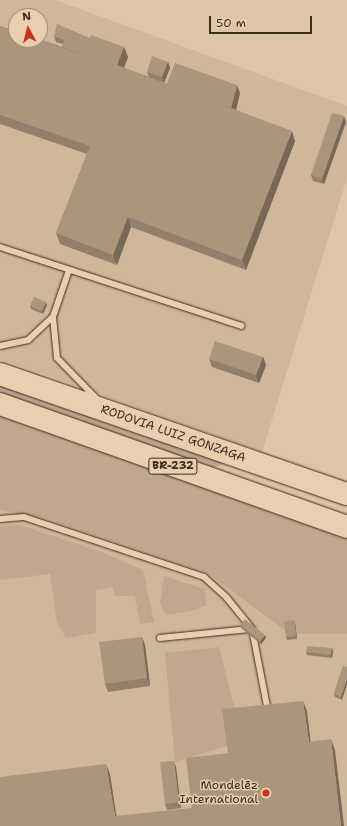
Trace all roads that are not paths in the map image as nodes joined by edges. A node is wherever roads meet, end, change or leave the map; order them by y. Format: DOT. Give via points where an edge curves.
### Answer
graph roads {
  1 [pos="0,246"];
  2 [pos="69,270"];
  3 [pos="53,317"];
  4 [pos="241,326"];
  5 [pos="0,346"];
  6 [pos="0,374"];
  7 [pos="0,404"];
  8 [pos="110,412"];
  9 [pos="347,494"];
  10 [pos="0,519"];
  11 [pos="347,527"];
  12 [pos="252,629"];
  13 [pos="160,638"];
  14 [pos="268,713"];
  1 -- 2 [label="lane"];
  2 -- 3 [label="lane"];
  2 -- 4 [label="lane"];
  3 -- 5 [label="lane" via="28,340"];
  3 -- 8 [label="lane" via="57,358"];
  6 -- 8 [label="highway, RODOVIA LUIZ GONZAGA / BR-232"];
  7 -- 11 [label="highway, BR-232"];
  8 -- 9 [label="highway, RODOVIA LUIZ GONZAGA / BR-232"];
  10 -- 12 [label="lane" via="24,517 204,577 227,598"];
  12 -- 13 [label="lane"];
  12 -- 14 [label="lane"];
}
